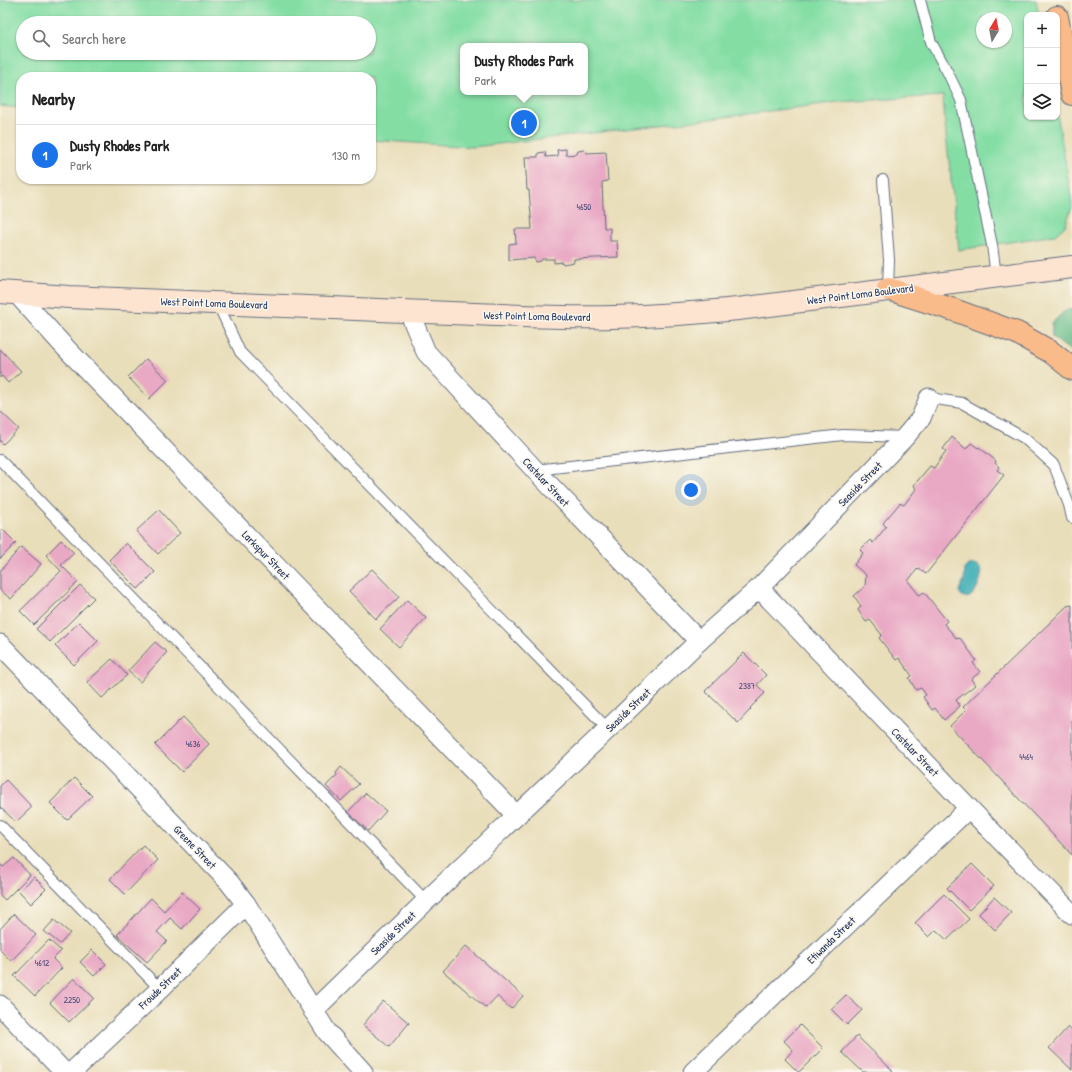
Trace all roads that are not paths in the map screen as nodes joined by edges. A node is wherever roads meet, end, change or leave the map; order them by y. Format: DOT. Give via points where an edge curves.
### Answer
graph roads {
  1 [pos="920,0"];
  2 [pos="1054,0"];
  3 [pos="1056,12"];
  4 [pos="1060,32"];
  5 [pos="1072,94"];
  6 [pos="883,180"];
  7 [pos="1072,267"];
  8 [pos="996,276"];
  9 [pos="888,289"];
  10 [pos="9,293"];
  11 [pos="217,302"];
  12 [pos="409,312"];
  13 [pos="1072,369"];
  14 [pos="929,398"];
  15 [pos="905,437"];
  16 [pos="0,460"];
  17 [pos="535,470"];
  18 [pos="1072,518"];
  19 [pos="759,588"];
  20 [pos="699,641"];
  21 [pos="0,644"];
  22 [pos="608,729"];
  23 [pos="969,808"];
  24 [pos="516,815"];
  25 [pos="0,825"];
  26 [pos="426,901"];
  27 [pos="246,904"];
  28 [pos="1072,914"];
  29 [pos="160,989"];
  30 [pos="0,1005"];
  31 [pos="313,1011"];
  32 [pos="64,1072"];
  33 [pos="72,1072"];
  34 [pos="363,1072"];
  35 [pos="693,1072"];
  1 -- 8 [label="lane" via="931,42 961,100 992,245"];
  2 -- 3 [label="main road"];
  4 -- 5 [label="main road"];
  6 -- 9 [label="lane" via="889,260"];
  7 -- 8 [label="main road, West Point Loma Boulevard"];
  8 -- 9 [label="main road, West Point Loma Boulevard"];
  9 -- 12 [label="main road, West Point Loma Boulevard" via="686,314 541,317"];
  9 -- 13 [label="main road" via="1017,333 1050,352"];
  10 -- 11 [label="main road, West Point Loma Boulevard"];
  10 -- 24 [label="street, Larkspur Street"];
  11 -- 12 [label="main road, West Point Loma Boulevard"];
  11 -- 22 [label="lane" via="240,352"];
  12 -- 17 [label="street, Castelar Street" via="426,352"];
  14 -- 15 [label="street, Seaside Street" via="921,418"];
  14 -- 18 [label="lane" via="962,404 1024,438 1054,465"];
  15 -- 17 [label="lane" via="843,435"];
  15 -- 19 [label="street, Seaside Street"];
  16 -- 26 [label="lane"];
  17 -- 20 [label="street, Castelar Street"];
  19 -- 20 [label="street, Seaside Street"];
  19 -- 23 [label="street, Castelar Street"];
  20 -- 22 [label="street, Seaside Street"];
  21 -- 27 [label="street, Greene Street" via="229,882"];
  22 -- 24 [label="street, Seaside Street"];
  23 -- 28 [label="street, Castelar Street"];
  23 -- 35 [label="street, Etiwanda Street"];
  24 -- 26 [label="street, Seaside Street"];
  25 -- 29 [label="lane"];
  26 -- 31 [label="street, Seaside Street"];
  27 -- 29 [label="street, Froude Street"];
  27 -- 31 [label="street, Greene Street"];
  29 -- 33 [label="street, Froude Street"];
  30 -- 32 [label="street"];
  31 -- 34 [label="street, Greene Street" via="326,1032"];
}
